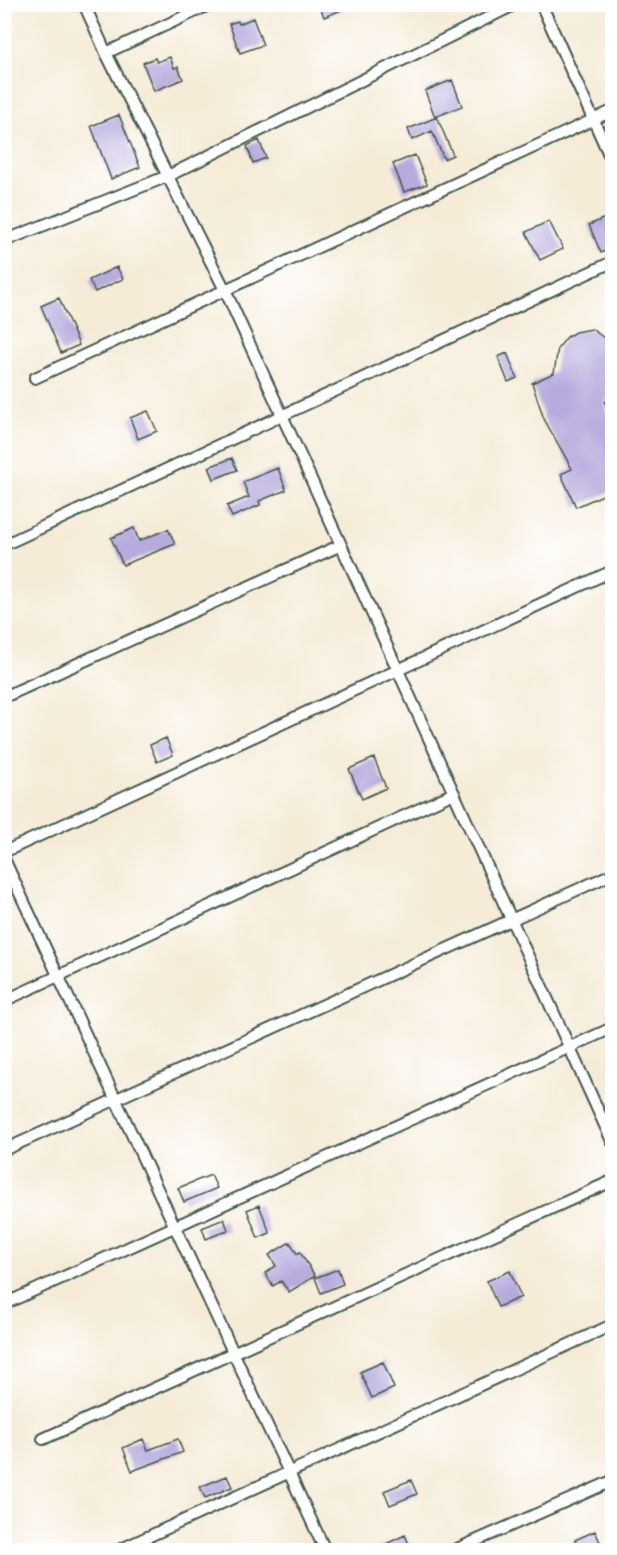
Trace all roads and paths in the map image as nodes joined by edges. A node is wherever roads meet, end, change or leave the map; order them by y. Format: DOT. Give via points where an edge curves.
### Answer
graph roads {
  1 [pos="84,4"];
  2 [pos="211,4"];
  3 [pos="516,4"];
  4 [pos="541,4"];
  5 [pos="106,53"];
  6 [pos="612,111"];
  7 [pos="594,120"];
  8 [pos="612,160"];
  9 [pos="168,176"];
  10 [pos="4,241"];
  11 [pos="612,262"];
  12 [pos="225,290"];
  13 [pos="35,378"];
  14 [pos="282,416"];
  15 [pos="341,545"];
  16 [pos="4,546"];
  17 [pos="612,571"];
  18 [pos="398,670"];
  19 [pos="4,697"];
  20 [pos="454,793"];
  21 [pos="4,852"];
  22 [pos="4,859"];
  23 [pos="612,874"];
  24 [pos="512,920"];
  25 [pos="58,976"];
  26 [pos="4,1001"];
  27 [pos="612,1028"];
  28 [pos="570,1047"];
  29 [pos="116,1099"];
  30 [pos="612,1141"];
  31 [pos="4,1150"];
  32 [pos="612,1181"];
  33 [pos="175,1227"];
  34 [pos="11,1301"];
  35 [pos="612,1325"];
  36 [pos="233,1353"];
  37 [pos="43,1439"];
  38 [pos="289,1473"];
  39 [pos="612,1481"];
  40 [pos="119,1551"];
  41 [pos="325,1551"];
  42 [pos="455,1551"];
  1 -- 5 [label="street"];
  2 -- 5 [label="street"];
  3 -- 9 [label="street"];
  4 -- 7 [label="street"];
  5 -- 9 [label="street"];
  6 -- 7 [label="street"];
  7 -- 8 [label="street"];
  7 -- 12 [label="street"];
  9 -- 10 [label="street"];
  9 -- 12 [label="street"];
  11 -- 14 [label="street"];
  12 -- 13 [label="street"];
  12 -- 14 [label="street"];
  14 -- 15 [label="street"];
  14 -- 16 [label="street"];
  15 -- 18 [label="street"];
  15 -- 19 [label="street"];
  17 -- 18 [label="street"];
  18 -- 20 [label="street"];
  18 -- 21 [label="street"];
  20 -- 24 [label="street"];
  20 -- 25 [label="street"];
  22 -- 25 [label="street"];
  23 -- 24 [label="street"];
  24 -- 28 [label="street"];
  24 -- 29 [label="street"];
  25 -- 26 [label="street"];
  25 -- 29 [label="street"];
  27 -- 28 [label="street"];
  28 -- 30 [label="street"];
  28 -- 33 [label="street"];
  29 -- 31 [label="street"];
  29 -- 33 [label="street"];
  32 -- 36 [label="street"];
  33 -- 34 [label="street"];
  33 -- 36 [label="street"];
  35 -- 38 [label="street"];
  36 -- 37 [label="street"];
  36 -- 38 [label="street"];
  38 -- 40 [label="street"];
  38 -- 41 [label="street"];
  39 -- 42 [label="street"];
}
